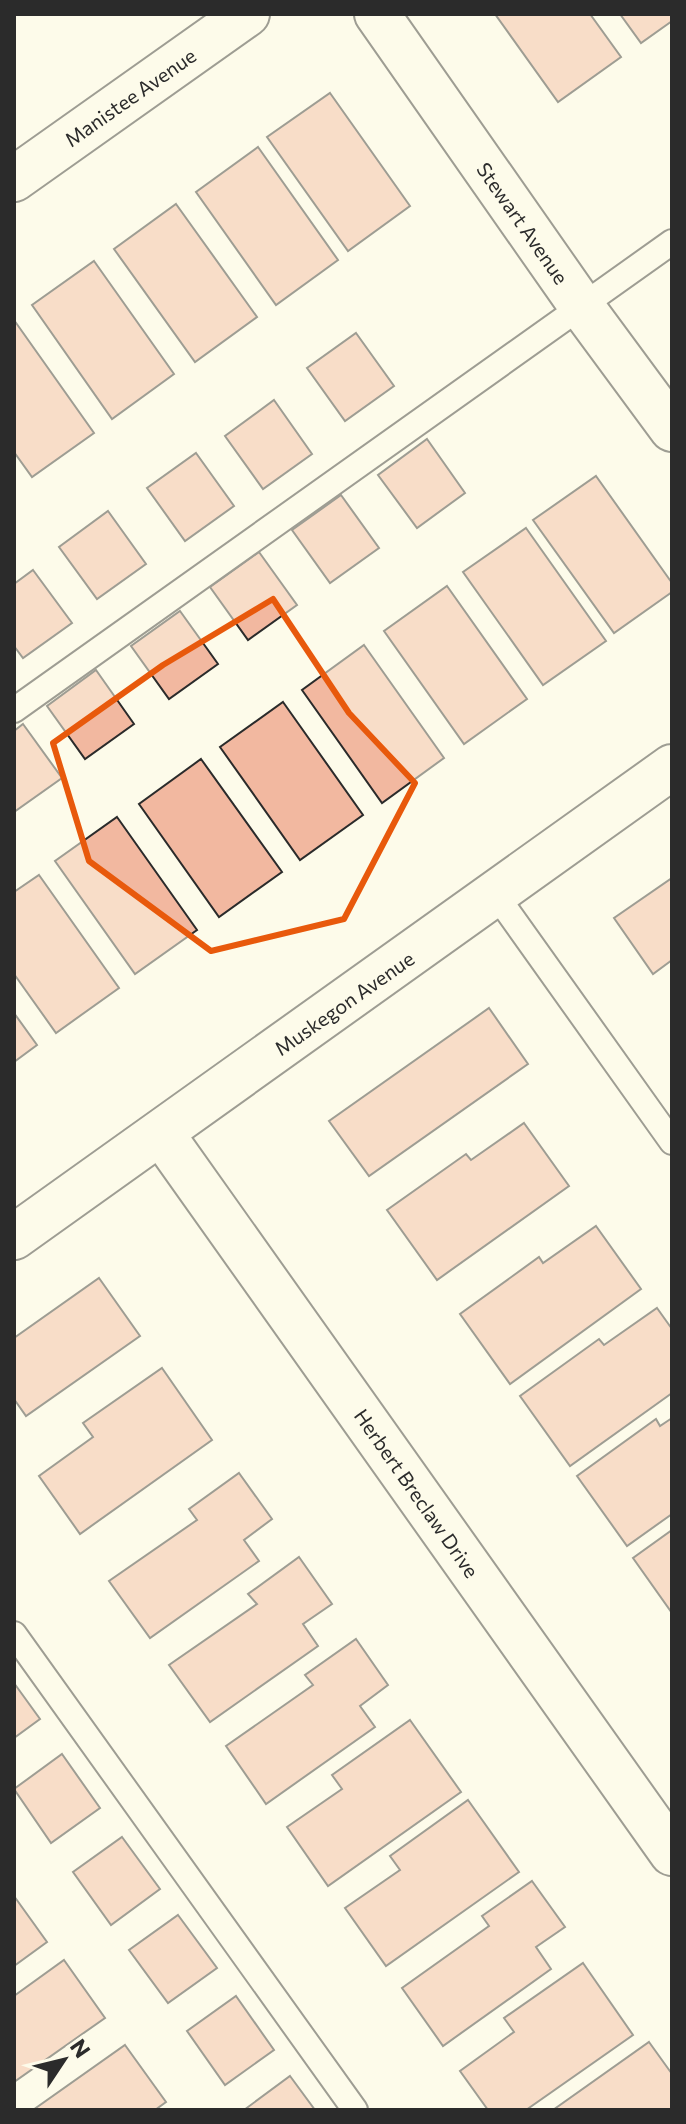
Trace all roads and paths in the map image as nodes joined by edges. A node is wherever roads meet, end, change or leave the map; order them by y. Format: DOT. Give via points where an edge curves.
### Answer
graph roads {
  1 [pos="247,14"];
  2 [pos="377,14"];
  3 [pos="14,179"];
  4 [pos="672,242"];
  5 [pos="582,307"];
  6 [pos="672,429"];
  7 [pos="14,710"];
  8 [pos="672,767"];
  9 [pos="496,895"];
  10 [pos="161,1133"];
  11 [pos="672,1142"];
  12 [pos="14,1237"];
  13 [pos="14,1634"];
  14 [pos="672,1853"];
  15 [pos="355,2110"];
  1 -- 3 [label="street, Manistee Avenue"];
  2 -- 5 [label="street, Stewart Avenue"];
  4 -- 5 [label="lane"];
  5 -- 6 [label="street, Stewart Avenue"];
  5 -- 7 [label="lane"];
  8 -- 9 [label="street, Muskegon Avenue"];
  9 -- 10 [label="street, Muskegon Avenue"];
  9 -- 11 [label="lane"];
  10 -- 12 [label="street, Muskegon Avenue"];
  10 -- 14 [label="street, Herbert Breclaw Drive"];
  13 -- 15 [label="lane"];
}
